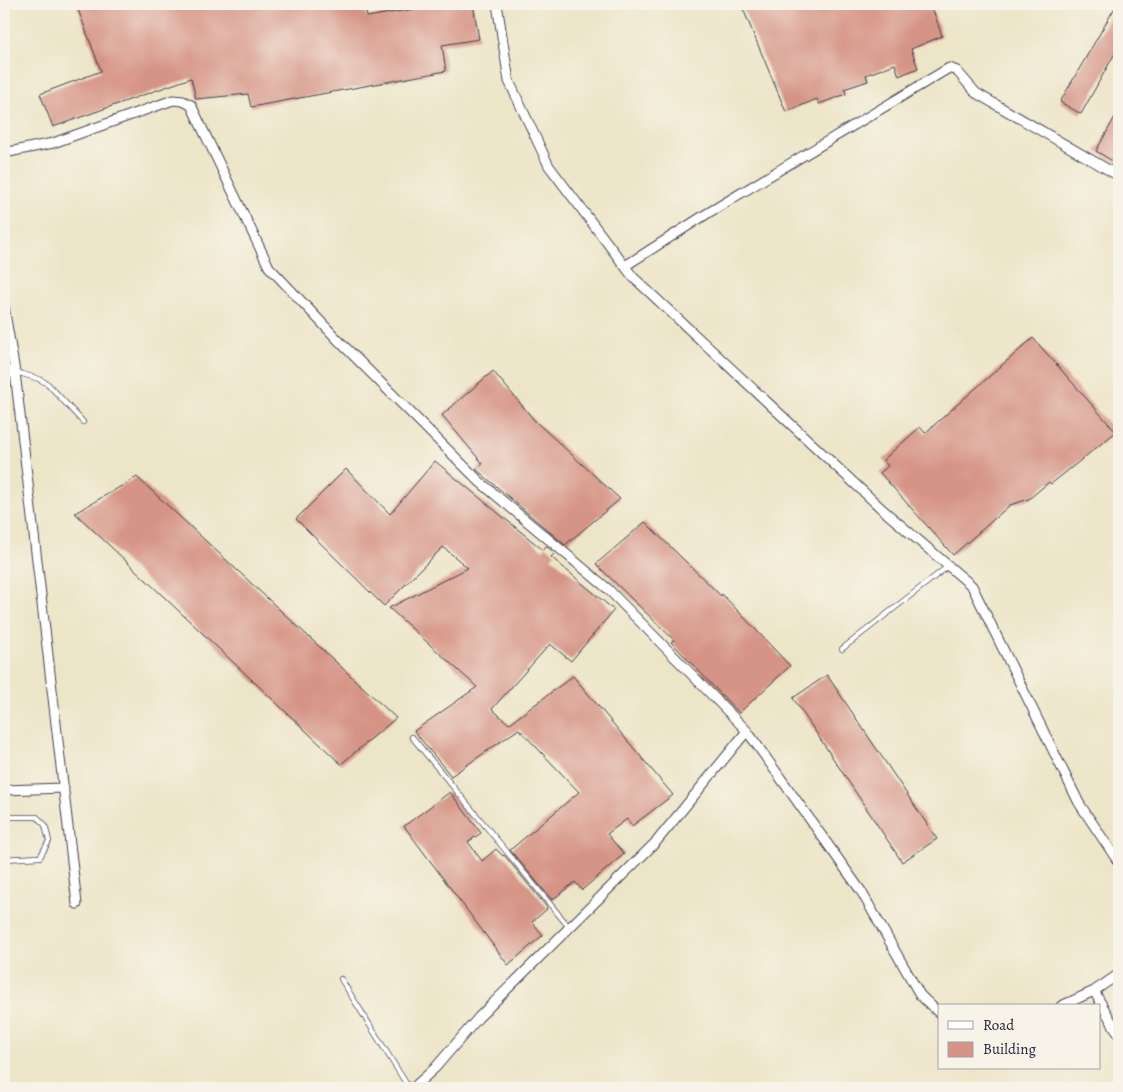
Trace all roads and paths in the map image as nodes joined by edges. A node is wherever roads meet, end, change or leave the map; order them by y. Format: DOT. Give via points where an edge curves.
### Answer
graph roads {
  1 [pos="497,4"];
  2 [pos="4,153"];
  3 [pos="1119,176"];
  4 [pos="625,266"];
  5 [pos="4,307"];
  6 [pos="15,372"];
  7 [pos="4,373"];
  8 [pos="83,422"];
  9 [pos="947,567"];
  10 [pos="842,649"];
  11 [pos="747,731"];
  12 [pos="412,737"];
  13 [pos="64,788"];
  14 [pos="4,790"];
  15 [pos="4,817"];
  16 [pos="4,859"];
  17 [pos="1119,863"];
  18 [pos="77,904"];
  19 [pos="571,929"];
  20 [pos="1119,974"];
  21 [pos="341,979"];
  22 [pos="1094,991"];
  23 [pos="1065,1004"];
  24 [pos="938,1012"];
  25 [pos="1119,1035"];
  26 [pos="411,1088"];
  1 -- 4 [label="street" via="508,80 549,166"];
  2 -- 11 [label="street" via="53,143 172,100 191,105 269,267 480,482 608,589"];
  3 -- 4 [label="street" via="976,93 958,71 949,68"];
  4 -- 9 [label="street" via="718,357"];
  5 -- 6 [label="street"];
  6 -- 7 [label="street"];
  6 -- 8 [label="lane" via="48,384"];
  6 -- 13 [label="street"];
  9 -- 10 [label="lane"];
  9 -- 17 [label="street" via="972,586 1079,803"];
  11 -- 19 [label="street" via="656,842"];
  11 -- 24 [label="street" via="860,891 920,996"];
  12 -- 19 [label="lane"];
  13 -- 14 [label="street"];
  13 -- 18 [label="street"];
  15 -- 16 [label="lane" via="37,817 45,825 49,841 40,858"];
  19 -- 26 [label="street" via="478,1018 435,1068"];
  20 -- 22 [label="street"];
  21 -- 26 [label="lane"];
  22 -- 23 [label="street"];
  22 -- 25 [label="street"];
}
